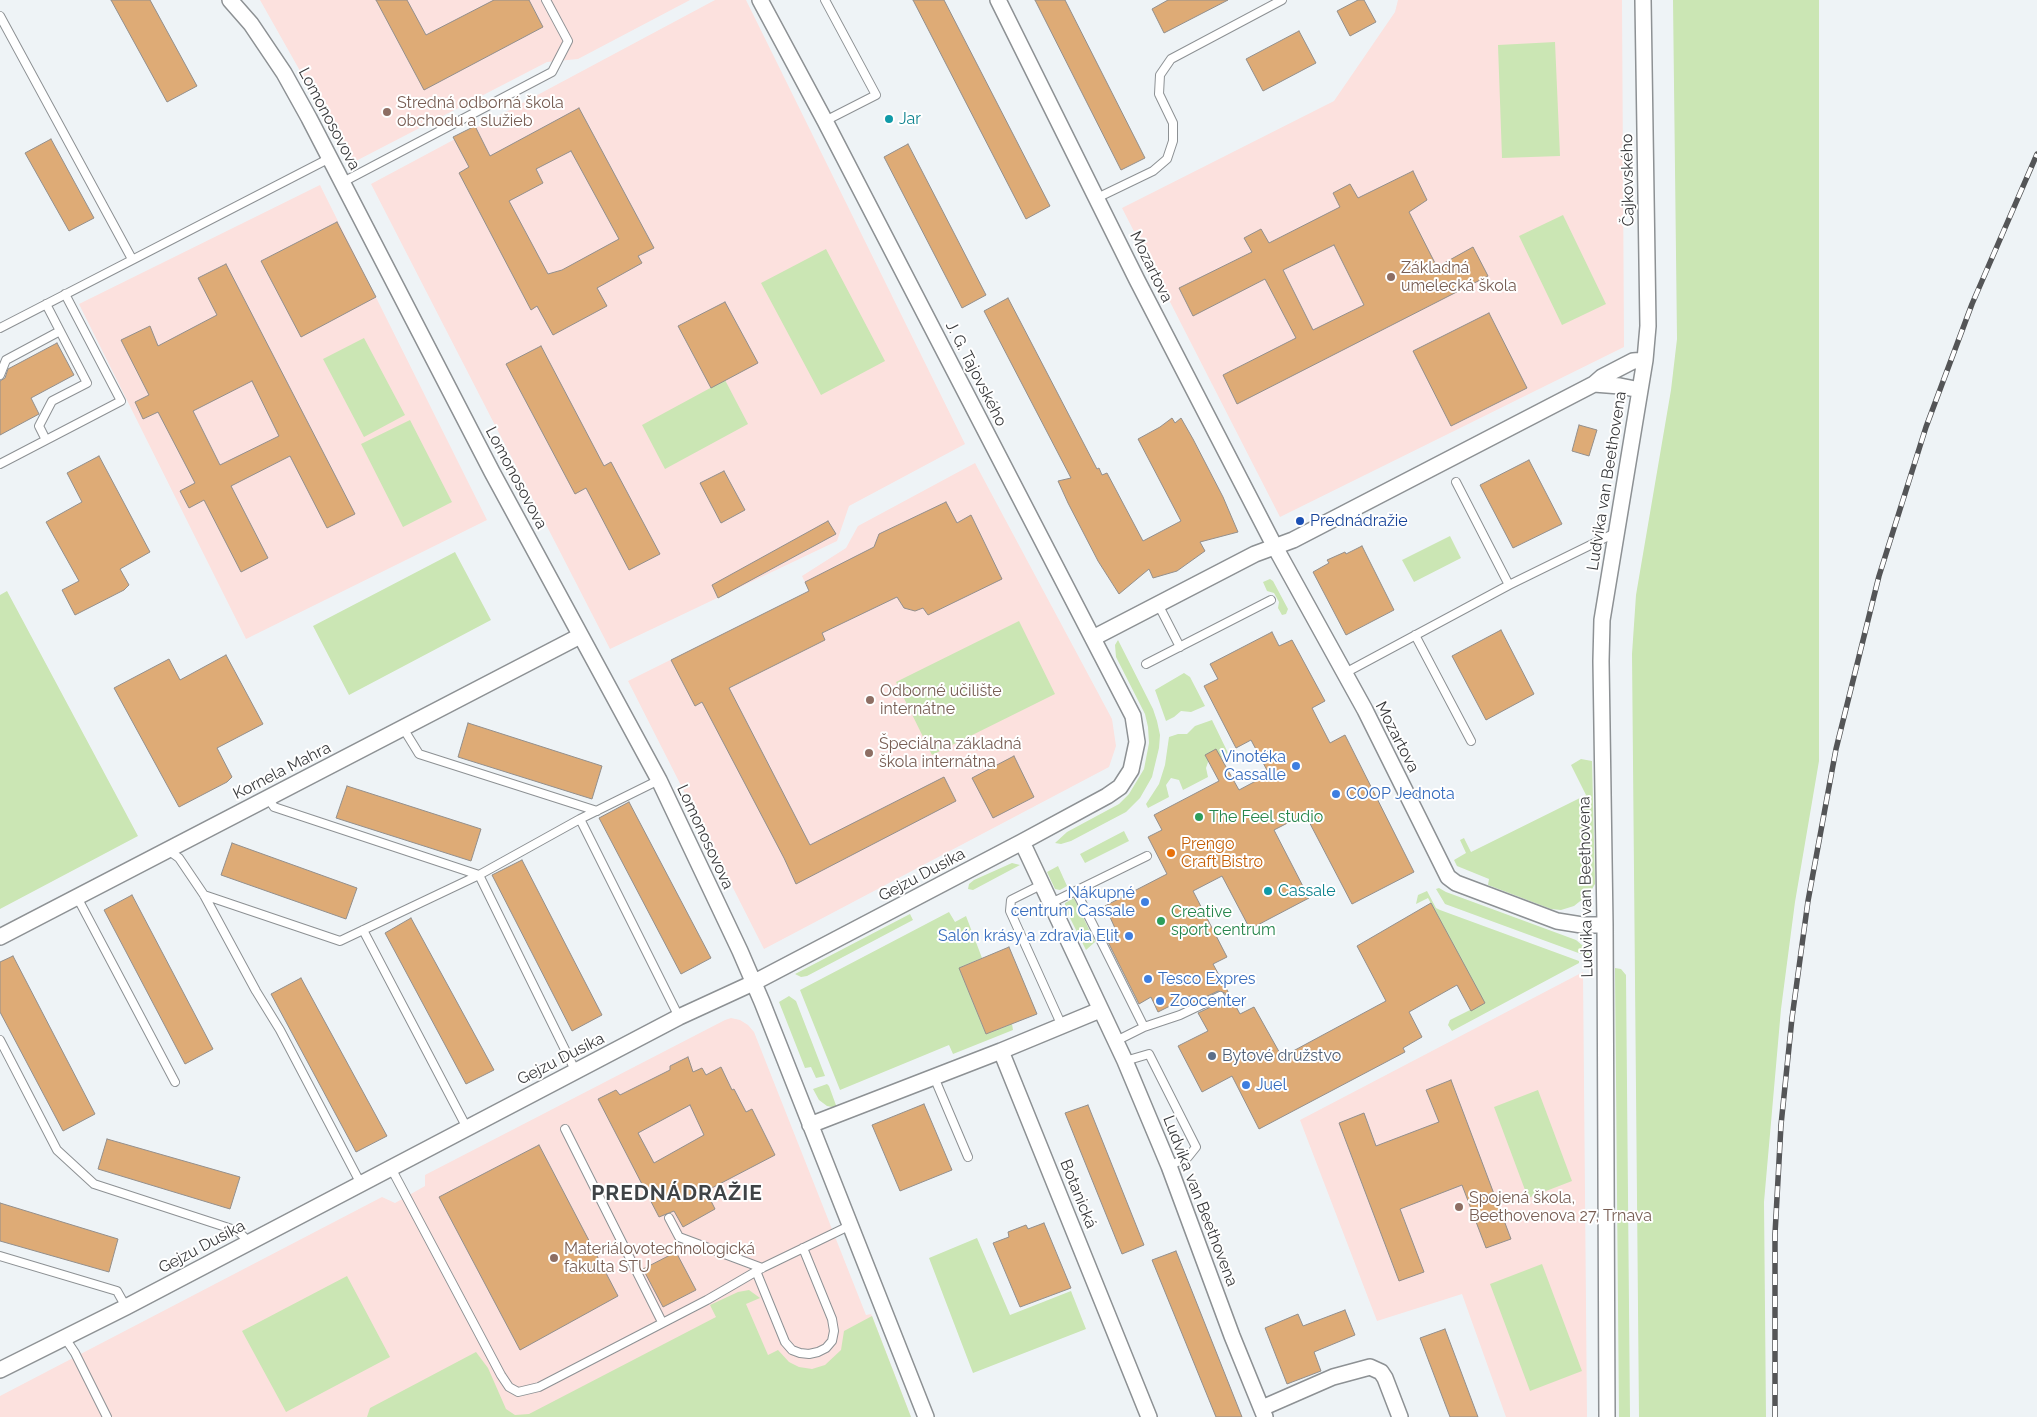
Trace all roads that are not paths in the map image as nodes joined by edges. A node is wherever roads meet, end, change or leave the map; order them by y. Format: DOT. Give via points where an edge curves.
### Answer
graph roads {
  1 [pos="230,0"];
  2 [pos="546,0"];
  3 [pos="760,0"];
  4 [pos="825,0"];
  5 [pos="998,0"];
  6 [pos="1282,0"];
  7 [pos="1642,0"];
  8 [pos="0,16"];
  9 [pos="825,121"];
  10 [pos="330,158"];
  11 [pos="343,182"];
  12 [pos="1097,198"];
  13 [pos="132,259"];
  14 [pos="65,294"];
  15 [pos="46,304"];
  16 [pos="0,328"];
  17 [pos="60,331"];
  18 [pos="1645,360"];
  19 [pos="0,375"];
  20 [pos="1594,384"];
  21 [pos="1640,390"];
  22 [pos="46,440"];
  23 [pos="0,464"];
  24 [pos="1456,482"];
  25 [pos="1615,533"];
  26 [pos="1275,547"];
  27 [pos="1509,585"];
  28 [pos="1271,600"];
  29 [pos="1158,604"];
  30 [pos="1415,635"];
  31 [pos="580,636"];
  32 [pos="1093,638"];
  33 [pos="1180,647"];
  34 [pos="1146,664"];
  35 [pos="1345,674"];
  36 [pos="403,728"];
  37 [pos="1471,741"];
  38 [pos="1131,770"];
  39 [pos="659,780"];
  40 [pos="268,798"];
  41 [pos="597,811"];
  42 [pos="580,819"];
  43 [pos="1022,842"];
  44 [pos="168,850"];
  45 [pos="1147,856"];
  46 [pos="479,875"];
  47 [pos="1043,884"];
  48 [pos="1076,891"];
  49 [pos="204,895"];
  50 [pos="77,897"];
  51 [pos="1052,903"];
  52 [pos="1605,925"];
  53 [pos="363,930"];
  54 [pos="0,937"];
  55 [pos="753,983"];
  56 [pos="1220,996"];
  57 [pos="1100,1010"];
  58 [pos="679,1018"];
  59 [pos="1062,1026"];
  60 [pos="1144,1027"];
  61 [pos="0,1040"];
  62 [pos="1116,1041"];
  63 [pos="1000,1051"];
  64 [pos="1125,1061"];
  65 [pos="576,1072"];
  66 [pos="934,1077"];
  67 [pos="175,1082"];
  68 [pos="810,1125"];
  69 [pos="467,1128"];
  70 [pos="565,1130"];
  71 [pos="968,1157"];
  72 [pos="1169,1166"];
  73 [pos="390,1168"];
  74 [pos="361,1184"];
  75 [pos="669,1218"];
  76 [pos="851,1225"];
  77 [pos="249,1242"];
  78 [pos="803,1248"];
  79 [pos="0,1256"];
  80 [pos="759,1270"];
  81 [pos="126,1307"];
  82 [pos="662,1322"];
  83 [pos="65,1338"];
  84 [pos="0,1370"];
  85 [pos="1264,1413"];
  86 [pos="107,1417"];
  87 [pos="926,1417"];
  88 [pos="1149,1417"];
  89 [pos="1400,1417"];
  90 [pos="1607,1417"];
  1 -- 10 [label="street, Lomonosovova" via="251,24 284,73"];
  2 -- 11 [label="lane" via="568,41 552,72"];
  3 -- 9 [label="street, J. G. Tajovského"];
  4 -- 9 [label="lane" via="876,95"];
  5 -- 12 [label="street, Mozartova"];
  6 -- 12 [label="lane" via="1171,59 1160,75 1159,85 1159,94 1172,123 1173,141 1167,159 1153,171"];
  7 -- 18 [label="street, Čajkovského" via="1648,326"];
  8 -- 13 [label="lane"];
  9 -- 32 [label="street, J. G. Tajovského"];
  10 -- 11 [label="street, Lomonosovova"];
  10 -- 13 [label="lane"];
  11 -- 31 [label="street, Lomonosovova"];
  12 -- 26 [label="street, Mozartova"];
  13 -- 14 [label="lane"];
  14 -- 15 [label="lane"];
  14 -- 22 [label="lane" via="121,401"];
  15 -- 16 [label="lane"];
  15 -- 17 [label="lane"];
  17 -- 19 [label="lane" via="6,360"];
  17 -- 22 [label="lane" via="87,383 52,401 39,426"];
  18 -- 20 [label="street" via="1634,361"];
  18 -- 21 [label="street, Ludvika van Beethovena"];
  20 -- 21 [label="street"];
  20 -- 26 [label="street"];
  21 -- 25 [label="street, Ludvika van Beethovena"];
  22 -- 23 [label="lane"];
  24 -- 27 [label="lane"];
  25 -- 27 [label="lane"];
  25 -- 52 [label="street, Ludvika van Beethovena" via="1602,620"];
  26 -- 29 [label="street"];
  26 -- 35 [label="street, Mozartova"];
  27 -- 30 [label="lane"];
  28 -- 33 [label="lane"];
  29 -- 32 [label="street"];
  29 -- 33 [label="lane"];
  30 -- 35 [label="lane"];
  30 -- 37 [label="lane"];
  31 -- 36 [label="street, Kornela Mahra"];
  31 -- 39 [label="street, Lomonosovova"];
  32 -- 38 [label="street, J. G. Tajovského" via="1133,716 1136,742"];
  33 -- 34 [label="lane"];
  35 -- 52 [label="street, Mozartova" via="1448,877 1456,883 1557,921"];
  36 -- 40 [label="street, Kornela Mahra"];
  36 -- 41 [label="lane" via="419,754"];
  38 -- 43 [label="street, Gejzu Dusíka" via="1120,787 1107,796"];
  39 -- 41 [label="lane"];
  39 -- 55 [label="street, Lomonosovova"];
  40 -- 44 [label="street, Kornela Mahra"];
  40 -- 46 [label="lane" via="274,807"];
  41 -- 42 [label="lane"];
  42 -- 46 [label="lane"];
  42 -- 58 [label="lane"];
  43 -- 47 [label="street, Ludvika van Beethovena"];
  43 -- 55 [label="street, Gejzu Dusíka"];
  44 -- 49 [label="lane" via="179,858"];
  44 -- 50 [label="street, Kornela Mahra"];
  45 -- 48 [label="lane"];
  46 -- 53 [label="lane"];
  46 -- 65 [label="lane"];
  47 -- 51 [label="street, Ludvika van Beethovena"];
  47 -- 59 [label="lane" via="1011,900 1010,910"];
  48 -- 51 [label="lane"];
  48 -- 60 [label="lane"];
  49 -- 53 [label="lane" via="340,941"];
  49 -- 74 [label="lane" via="285,1038"];
  50 -- 54 [label="street, Kornela Mahra"];
  50 -- 67 [label="lane"];
  51 -- 57 [label="street, Ludvika van Beethovena"];
  52 -- 90 [label="street, Ludvika van Beethovena"];
  53 -- 69 [label="lane"];
  55 -- 58 [label="street, Gejzu Dusíka"];
  55 -- 68 [label="street"];
  56 -- 60 [label="lane"];
  57 -- 59 [label="street"];
  57 -- 62 [label="street, Ludvika van Beethovena"];
  58 -- 65 [label="street, Gejzu Dusíka"];
  59 -- 63 [label="street"];
  60 -- 62 [label="lane"];
  61 -- 77 [label="lane" via="57,1150 94,1184 238,1230"];
  62 -- 64 [label="street, Ludvika van Beethovena"];
  63 -- 66 [label="street"];
  63 -- 88 [label="street, Botanická"];
  64 -- 72 [label="street, Ludvika van Beethovena"];
  64 -- 72 [label="lane" via="1148,1054 1196,1147 1188,1157"];
  65 -- 69 [label="street, Gejzu Dusíka"];
  66 -- 68 [label="street"];
  66 -- 71 [label="lane"];
  68 -- 76 [label="street"];
  69 -- 73 [label="street, Gejzu Dusíka"];
  70 -- 82 [label="lane"];
  72 -- 85 [label="street, Ludvika van Beethovena"];
  73 -- 74 [label="street, Gejzu Dusíka"];
  73 -- 82 [label="lane" via="509,1388 518,1392 539,1387"];
  74 -- 77 [label="street, Gejzu Dusíka"];
  75 -- 80 [label="lane" via="680,1237"];
  76 -- 78 [label="lane"];
  76 -- 87 [label="street"];
  77 -- 81 [label="street, Gejzu Dusíka"];
  78 -- 80 [label="lane"];
  78 -- 80 [label="lane" via="832,1319 832,1341 826,1348 809,1354 800,1353 785,1342"];
  79 -- 81 [label="lane" via="117,1291"];
  80 -- 82 [label="lane"];
  81 -- 83 [label="street, Gejzu Dusíka"];
  83 -- 84 [label="street, Gejzu Dusíka"];
  83 -- 86 [label="lane"];
  85 -- 89 [label="street, Ludvika van Beethovena" via="1333,1377 1370,1366 1385,1378"];
}
